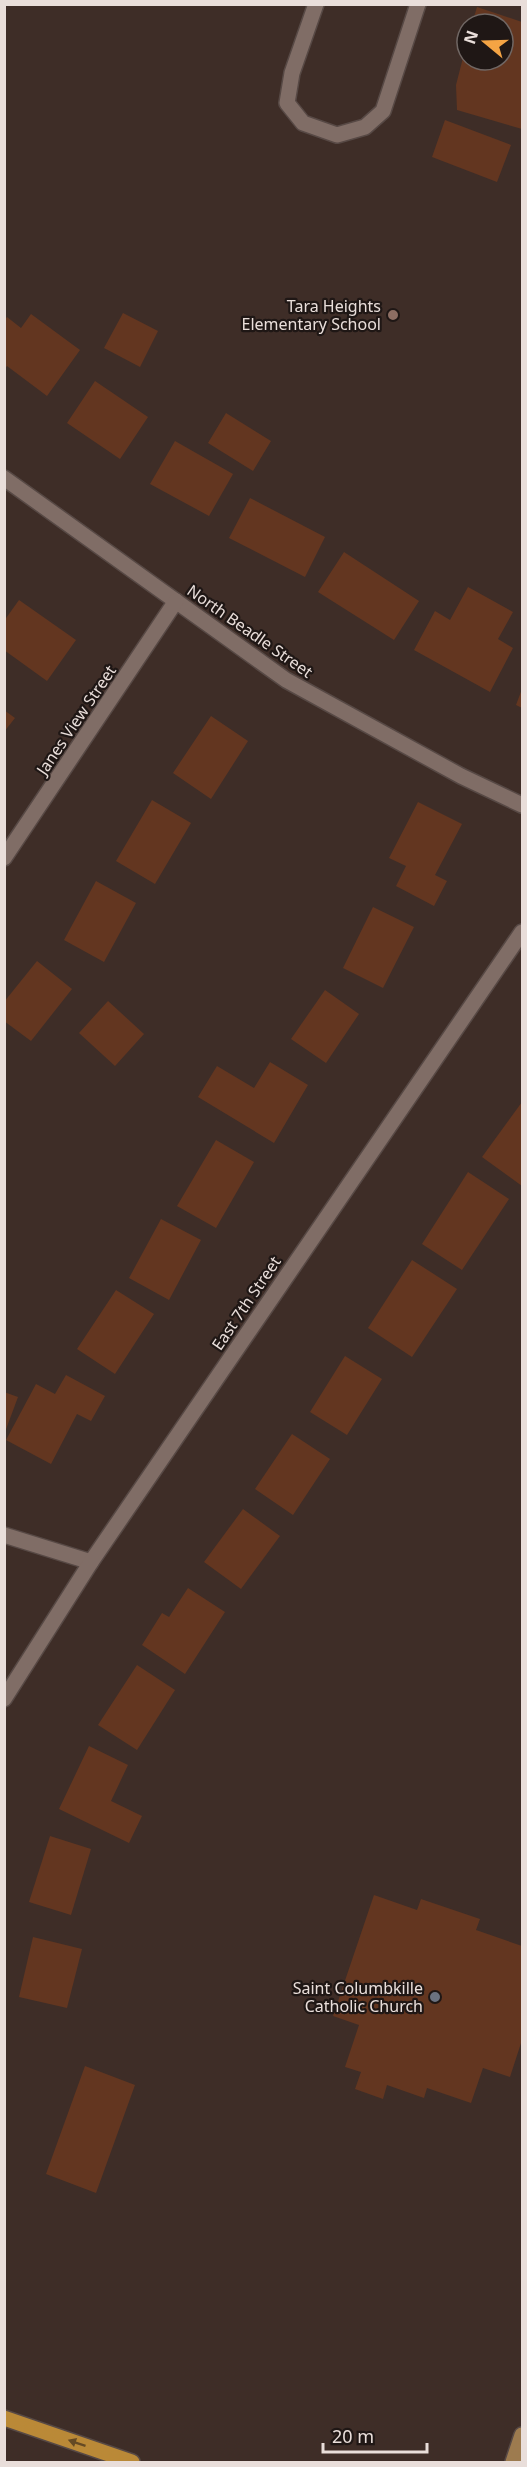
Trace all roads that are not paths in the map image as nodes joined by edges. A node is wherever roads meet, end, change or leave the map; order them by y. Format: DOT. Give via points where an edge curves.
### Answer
graph roads {
  1 [pos="316,4"];
  2 [pos="418,4"];
  3 [pos="4,478"];
  4 [pos="176,601"];
  5 [pos="522,805"];
  6 [pos="4,858"];
  7 [pos="522,932"];
  8 [pos="4,1535"];
  9 [pos="91,1562"];
  10 [pos="4,1699"];
  11 [pos="4,2418"];
  12 [pos="522,2435"];
  13 [pos="132,2463"];
  14 [pos="513,2463"];
  1 -- 2 [label="street" via="292,73 287,103 303,123 337,135 365,127 383,111"];
  3 -- 4 [label="street, North Beadle Street"];
  4 -- 5 [label="street, North Beadle Street" via="286,681"];
  4 -- 6 [label="street, Janes View Street"];
  7 -- 9 [label="street, East 7th Street"];
  8 -- 9 [label="street"];
  9 -- 10 [label="street, East 7th Street"];
  13 -- 11 [label="main road, one-way"];
  12 -- 14 [label="main road"];
}
